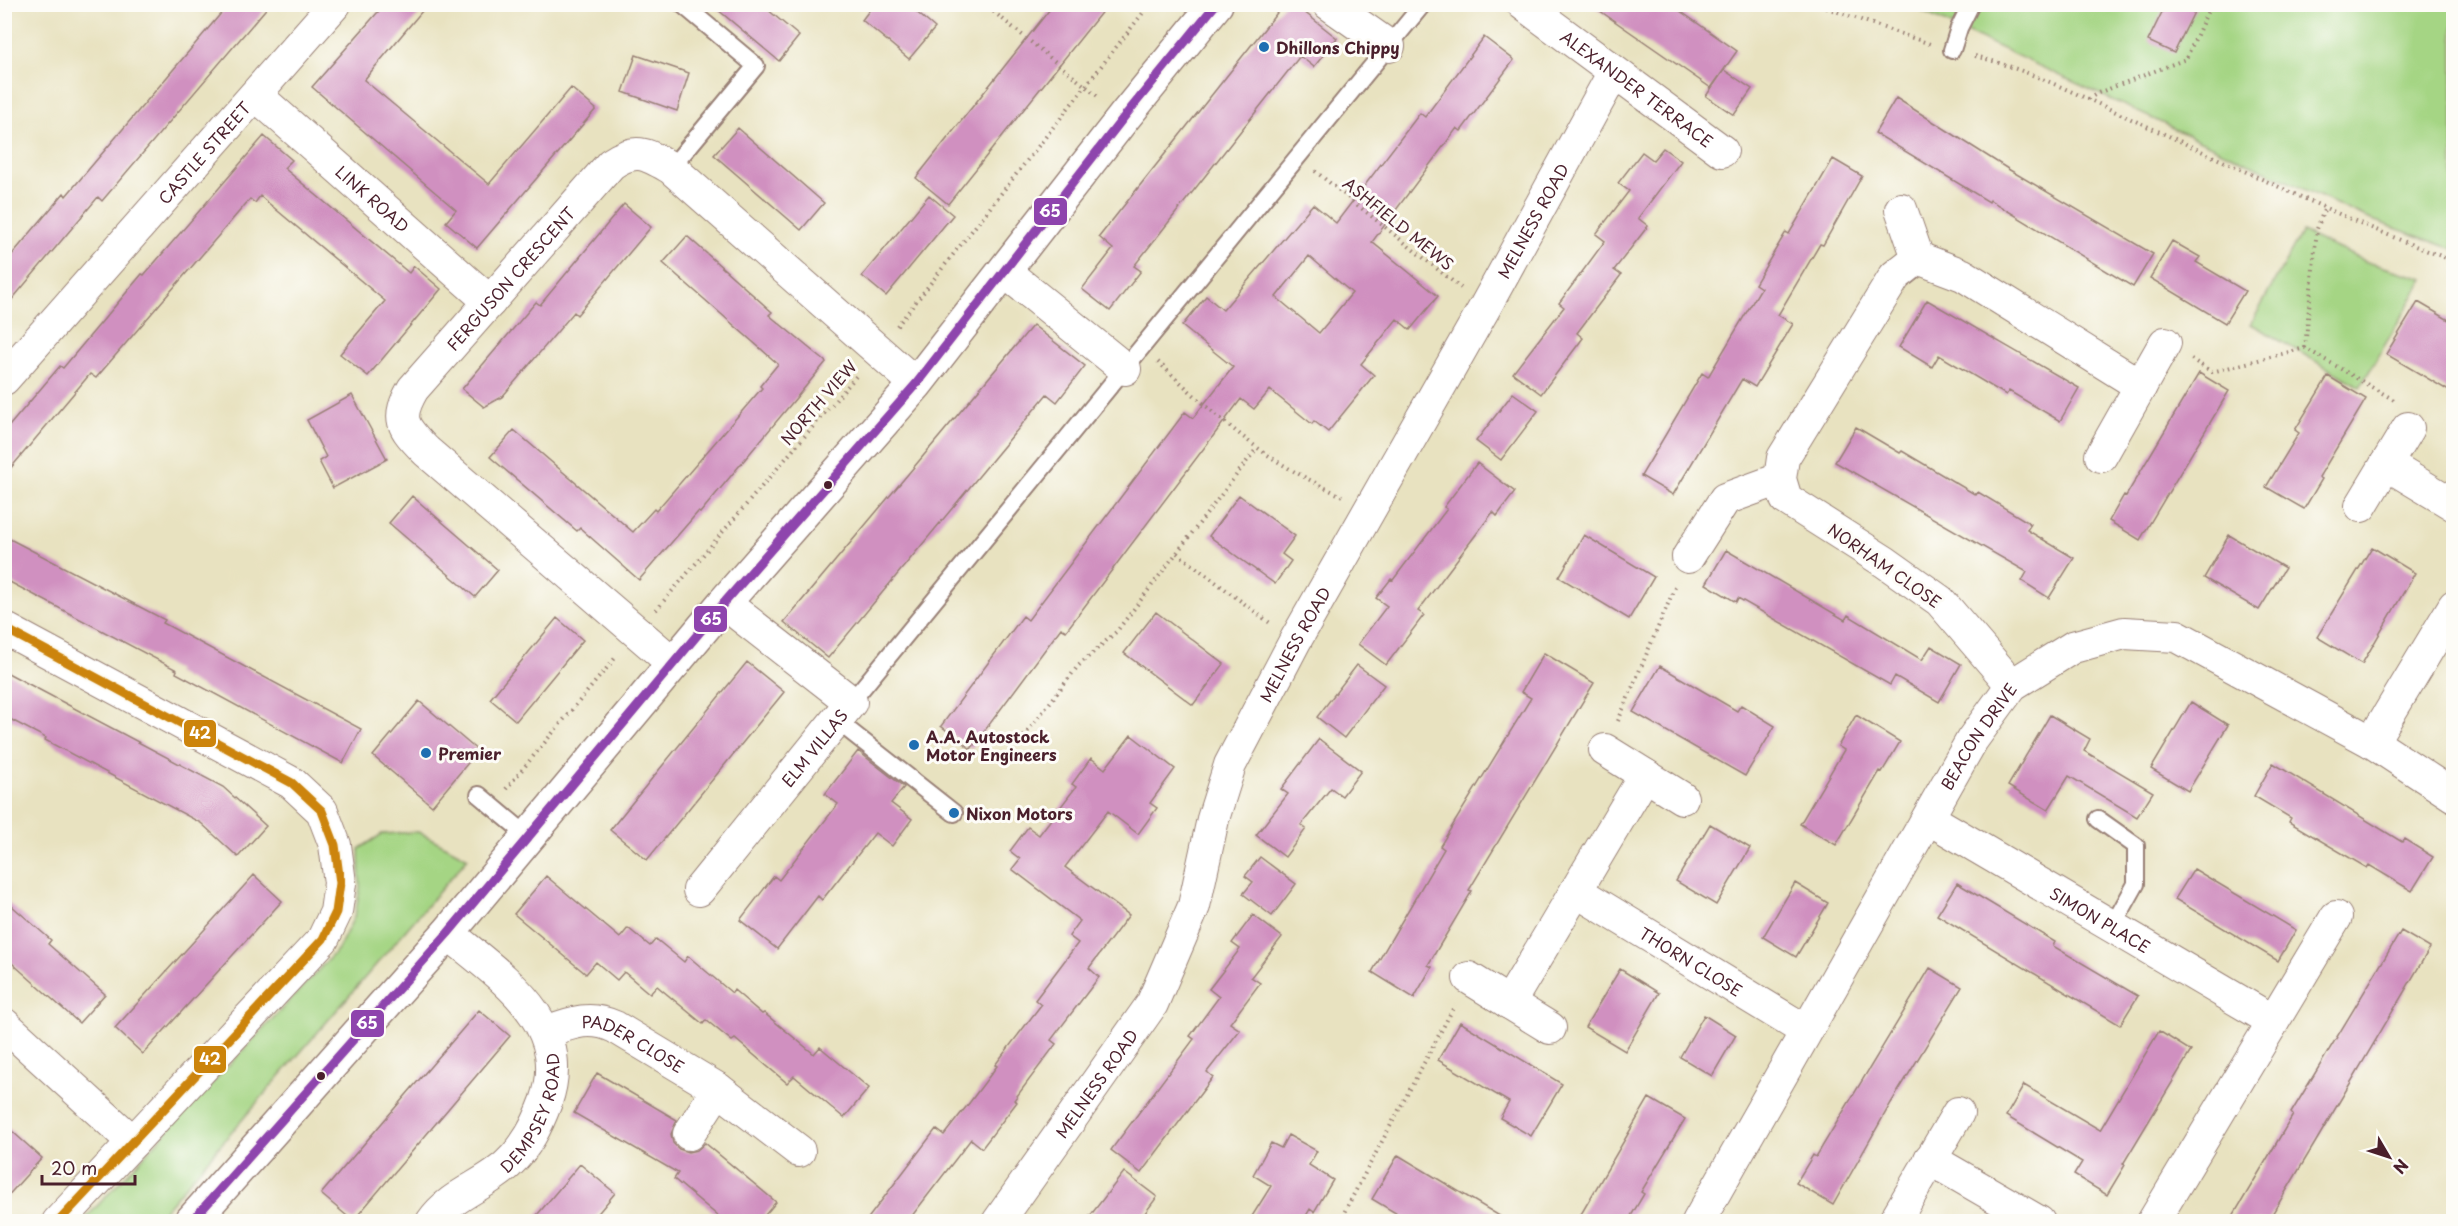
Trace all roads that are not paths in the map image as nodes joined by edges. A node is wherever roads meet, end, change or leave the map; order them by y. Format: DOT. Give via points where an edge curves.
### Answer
graph roads {
  1 [pos="335,4"];
  2 [pos="682,4"];
  3 [pos="1216,4"];
  4 [pos="1329,4"];
  5 [pos="1423,4"];
  6 [pos="1523,4"];
  7 [pos="1971,4"];
  8 [pos="1389,46"];
  9 [pos="1952,50"];
  10 [pos="1614,72"];
  11 [pos="256,95"];
  12 [pos="1722,151"];
  13 [pos="670,168"];
  14 [pos="1901,208"];
  15 [pos="1918,258"];
  16 [pos="1004,271"];
  17 [pos="490,302"];
  18 [pos="2165,343"];
  19 [pos="1133,358"];
  20 [pos="4,379"];
  21 [pos="916,384"];
  22 [pos="2141,386"];
  23 [pos="2408,428"];
  24 [pos="2101,456"];
  25 [pos="2386,464"];
  26 [pos="1780,479"];
  27 [pos="2454,505"];
  28 [pos="2361,506"];
  29 [pos="1688,557"];
  30 [pos="724,603"];
  31 [pos="2454,606"];
  32 [pos="4,628"];
  33 [pos="674,664"];
  34 [pos="2012,685"];
  35 [pos="843,711"];
  36 [pos="2372,742"];
  37 [pos="1605,750"];
  38 [pos="1645,775"];
  39 [pos="2454,796"];
  40 [pos="1682,798"];
  41 [pos="485,800"];
  42 [pos="954,813"];
  43 [pos="1928,818"];
  44 [pos="2098,819"];
  45 [pos="529,837"];
  46 [pos="699,890"];
  47 [pos="1576,891"];
  48 [pos="2336,917"];
  49 [pos="2112,927"];
  50 [pos="448,933"];
  51 [pos="1469,978"];
  52 [pos="1509,1003"];
  53 [pos="2273,1021"];
  54 [pos="4,1024"];
  55 [pos="1550,1028"];
  56 [pos="1806,1031"];
  57 [pos="546,1032"];
  58 [pos="718,1089"];
  59 [pos="1958,1113"];
  60 [pos="689,1134"];
  61 [pos="133,1142"];
  62 [pos="800,1151"];
  63 [pos="1930,1159"];
  64 [pos="58,1221"];
  65 [pos="191,1221"];
  66 [pos="432,1221"];
  67 [pos="998,1221"];
  68 [pos="1698,1221"];
  69 [pos="1894,1221"];
  70 [pos="2039,1221"];
  71 [pos="2154,1221"];
  1 -- 11 [label="street, CASTLE STREET"];
  2 -- 13 [label="lane" via="756,66"];
  3 -- 16 [label="street"];
  4 -- 8 [label="street"];
  5 -- 8 [label="lane"];
  6 -- 10 [label="street, ALEXANDER TERRACE"];
  7 -- 9 [label="lane"];
  8 -- 19 [label="lane"];
  10 -- 12 [label="street, ALEXANDER TERRACE"];
  10 -- 67 [label="street, MELNESS ROAD" via="1295,641 1230,765 1213,819 1194,906 1152,1004"];
  11 -- 17 [label="street, LINK ROAD"];
  11 -- 20 [label="street, CASTLE STREET"];
  13 -- 17 [label="street, FERGUSON CRESCENT" via="640,153 625,155 610,164"];
  13 -- 21 [label="street, FERGUSON CRESCENT"];
  14 -- 15 [label="street"];
  15 -- 22 [label="street" via="1963,275"];
  15 -- 26 [label="street" via="1894,276 1783,458"];
  16 -- 19 [label="street"];
  16 -- 21 [label="street"];
  17 -- 33 [label="street, FERGUSON CRESCENT" via="413,389 404,405 403,420 408,432"];
  18 -- 22 [label="street"];
  19 -- 35 [label="lane"];
  21 -- 30 [label="street"];
  22 -- 24 [label="street"];
  23 -- 25 [label="street"];
  25 -- 27 [label="street"];
  25 -- 28 [label="street"];
  26 -- 29 [label="street" via="1725,499"];
  26 -- 34 [label="street, NORHAM CLOSE" via="1786,499 1940,601"];
  30 -- 33 [label="street"];
  30 -- 35 [label="street, ELM VILLAS"];
  31 -- 36 [label="street"];
  32 -- 61 [label="street" via="292,783 322,811 335,845 340,883 336,912 323,939"];
  33 -- 45 [label="street"];
  34 -- 36 [label="street, BEACON DRIVE" via="2073,647 2124,633 2177,636"];
  34 -- 43 [label="street, BEACON DRIVE" via="1972,740"];
  35 -- 42 [label="lane"];
  35 -- 46 [label="street, ELM VILLAS"];
  36 -- 39 [label="street, BEACON DRIVE"];
  37 -- 38 [label="street"];
  38 -- 40 [label="street"];
  38 -- 47 [label="street"];
  41 -- 45 [label="lane"];
  43 -- 49 [label="street, SIMON PLACE"];
  43 -- 56 [label="street, BEACON DRIVE"];
  44 -- 49 [label="lane" via="2136,846 2136,884"];
  45 -- 50 [label="street"];
  47 -- 52 [label="street"];
  47 -- 56 [label="street, THORN CLOSE"];
  48 -- 53 [label="street"];
  49 -- 53 [label="street, SIMON PLACE"];
  50 -- 57 [label="street, DEMPSEY ROAD" via="525,1000"];
  50 -- 65 [label="street"];
  51 -- 52 [label="street"];
  52 -- 55 [label="street"];
  53 -- 71 [label="street"];
  54 -- 61 [label="street"];
  56 -- 68 [label="street, BEACON DRIVE"];
  57 -- 58 [label="street, PADER CLOSE" via="578,1021 603,1021"];
  57 -- 66 [label="street, DEMPSEY ROAD" via="553,1061 549,1091 527,1143 508,1164"];
  58 -- 60 [label="street"];
  58 -- 62 [label="street, PADER CLOSE"];
  59 -- 63 [label="street"];
  61 -- 64 [label="street"];
  63 -- 69 [label="street"];
  63 -- 70 [label="street"];
}
